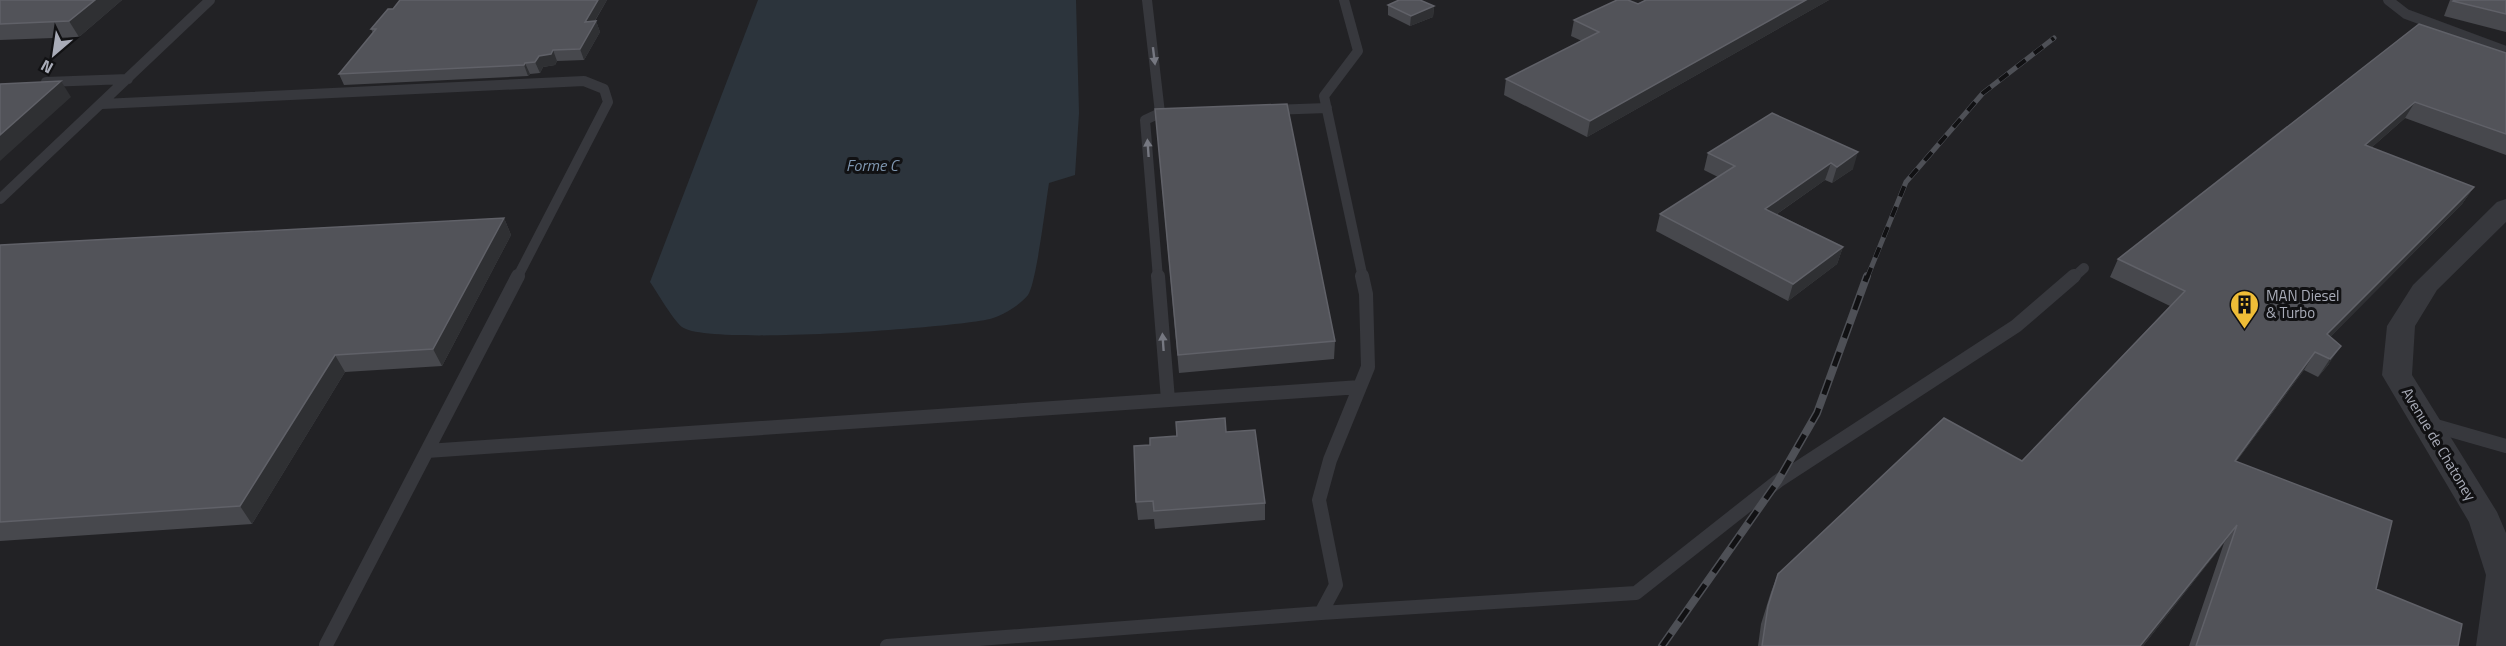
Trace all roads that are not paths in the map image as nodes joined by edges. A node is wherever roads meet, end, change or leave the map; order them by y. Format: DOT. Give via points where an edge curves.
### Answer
graph roads {
  1 [pos="210,0"];
  2 [pos="1147,0"];
  3 [pos="1344,0"];
  4 [pos="2388,0"];
  5 [pos="2506,51"];
  6 [pos="128,79"];
  7 [pos="35,83"];
  8 [pos="102,104"];
  9 [pos="1327,108"];
  10 [pos="1256,110"];
  11 [pos="1184,112"];
  12 [pos="1160,113"];
  13 [pos="0,199"];
  14 [pos="2506,207"];
  15 [pos="2084,268"];
  16 [pos="1360,387"];
  17 [pos="1167,400"];
  18 [pos="2426,423"];
  19 [pos="2506,446"];
  20 [pos="427,451"];
  21 [pos="1320,614"];
  22 [pos="328,646"];
  23 [pos="887,646"];
  24 [pos="2494,646"];
  1 -- 6 [label="lane"];
  2 -- 12 [label="lane, one-way"];
  3 -- 9 [label="lane" via="1358,51 1324,96"];
  4 -- 5 [label="lane" via="2406,15"];
  6 -- 7 [label="lane"];
  6 -- 8 [label="lane"];
  8 -- 13 [label="lane"];
  8 -- 20 [label="lane" via="584,81 604,89 608,102"];
  9 -- 10 [label="lane"];
  9 -- 16 [label="lane" via="1366,294 1368,367"];
  11 -- 12 [label="lane"];
  17 -- 12 [label="lane, one-way" via="1145,120"];
  14 -- 18 [label="street, Avenue de Chatoney" via="2427,285 2401,326 2397,375"];
  15 -- 21 [label="lane" via="2016,326 1778,482 1636,593"];
  16 -- 17 [label="lane"];
  16 -- 21 [label="lane" via="1330,460 1319,500 1336,585"];
  17 -- 20 [label="lane"];
  18 -- 19 [label="lane"];
  18 -- 24 [label="street, Avenue de Chatoney" via="2485,521 2503,575"];
  20 -- 22 [label="lane"];
  21 -- 23 [label="lane"];
}
